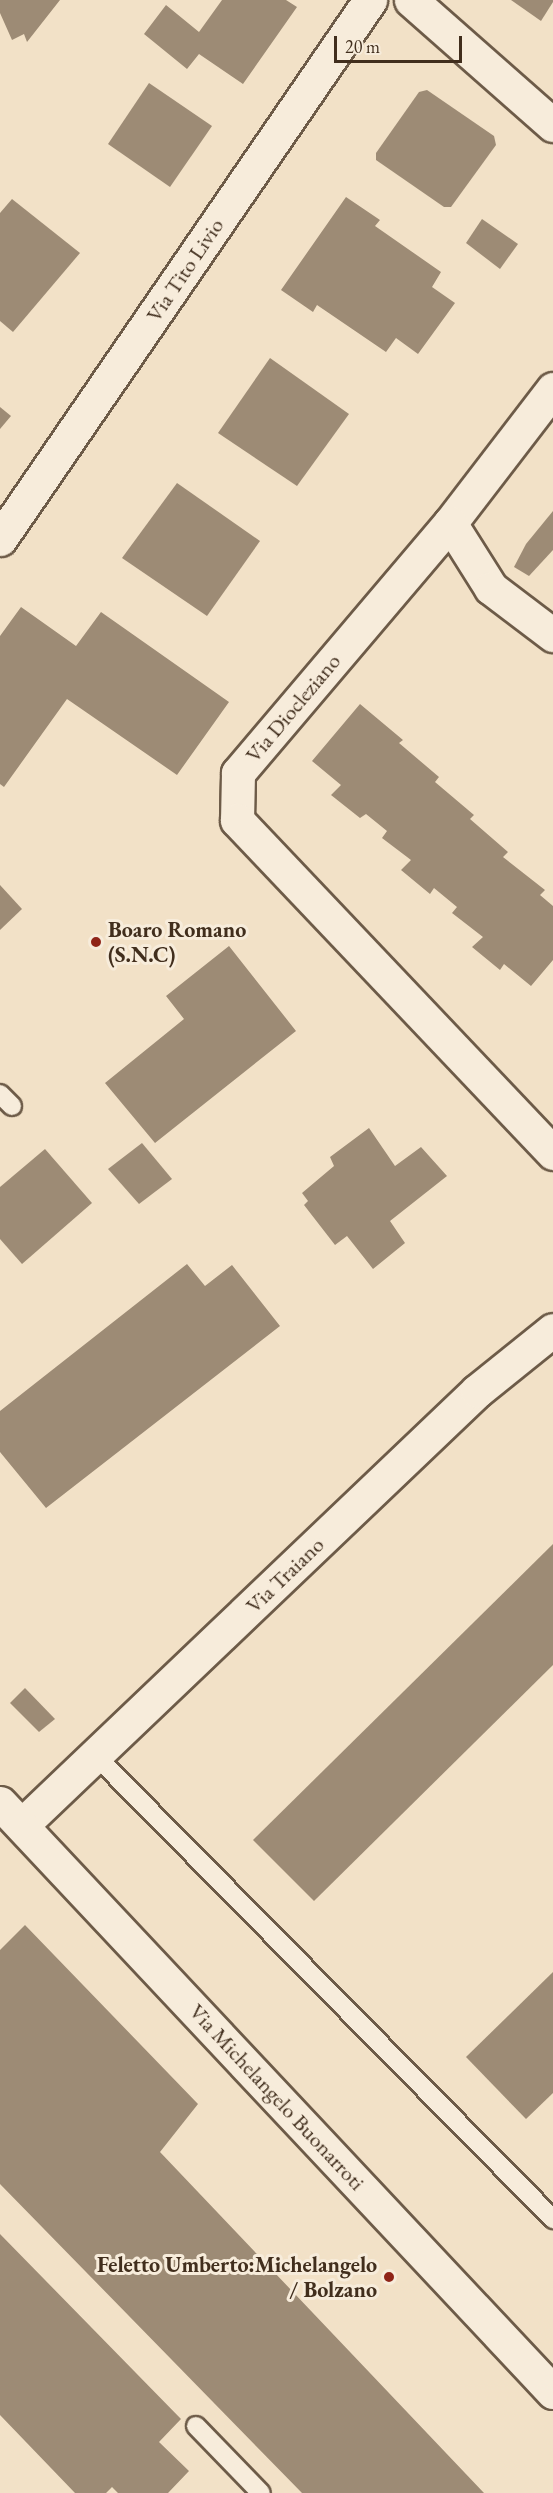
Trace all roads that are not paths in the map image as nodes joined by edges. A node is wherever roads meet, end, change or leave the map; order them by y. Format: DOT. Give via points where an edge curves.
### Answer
graph roads {
  1 [pos="370,0"];
  2 [pos="411,0"];
  3 [pos="553,125"];
  4 [pos="553,389"];
  5 [pos="450,523"];
  6 [pos="0,539"];
  7 [pos="553,635"];
  8 [pos="553,1153"];
  9 [pos="553,1330"];
  10 [pos="96,1755"];
  11 [pos="11,1814"];
  12 [pos="553,2219"];
  13 [pos="553,2392"];
  14 [pos="196,2426"];
  15 [pos="261,2493"];
  1 -- 6 [label="street, Via Tito Livio"];
  2 -- 3 [label="street"];
  4 -- 5 [label="street, Via Diocleziano"];
  5 -- 7 [label="street" via="491,588"];
  5 -- 8 [label="street, Via Diocleziano" via="238,773 237,820"];
  9 -- 10 [label="street, Via Traiano" via="477,1391"];
  10 -- 11 [label="street, Via Traiano"];
  10 -- 12 [label="lane"];
  11 -- 13 [label="street, Via Michelangelo Buonarroti"];
  14 -- 15 [label="lane"];
}
